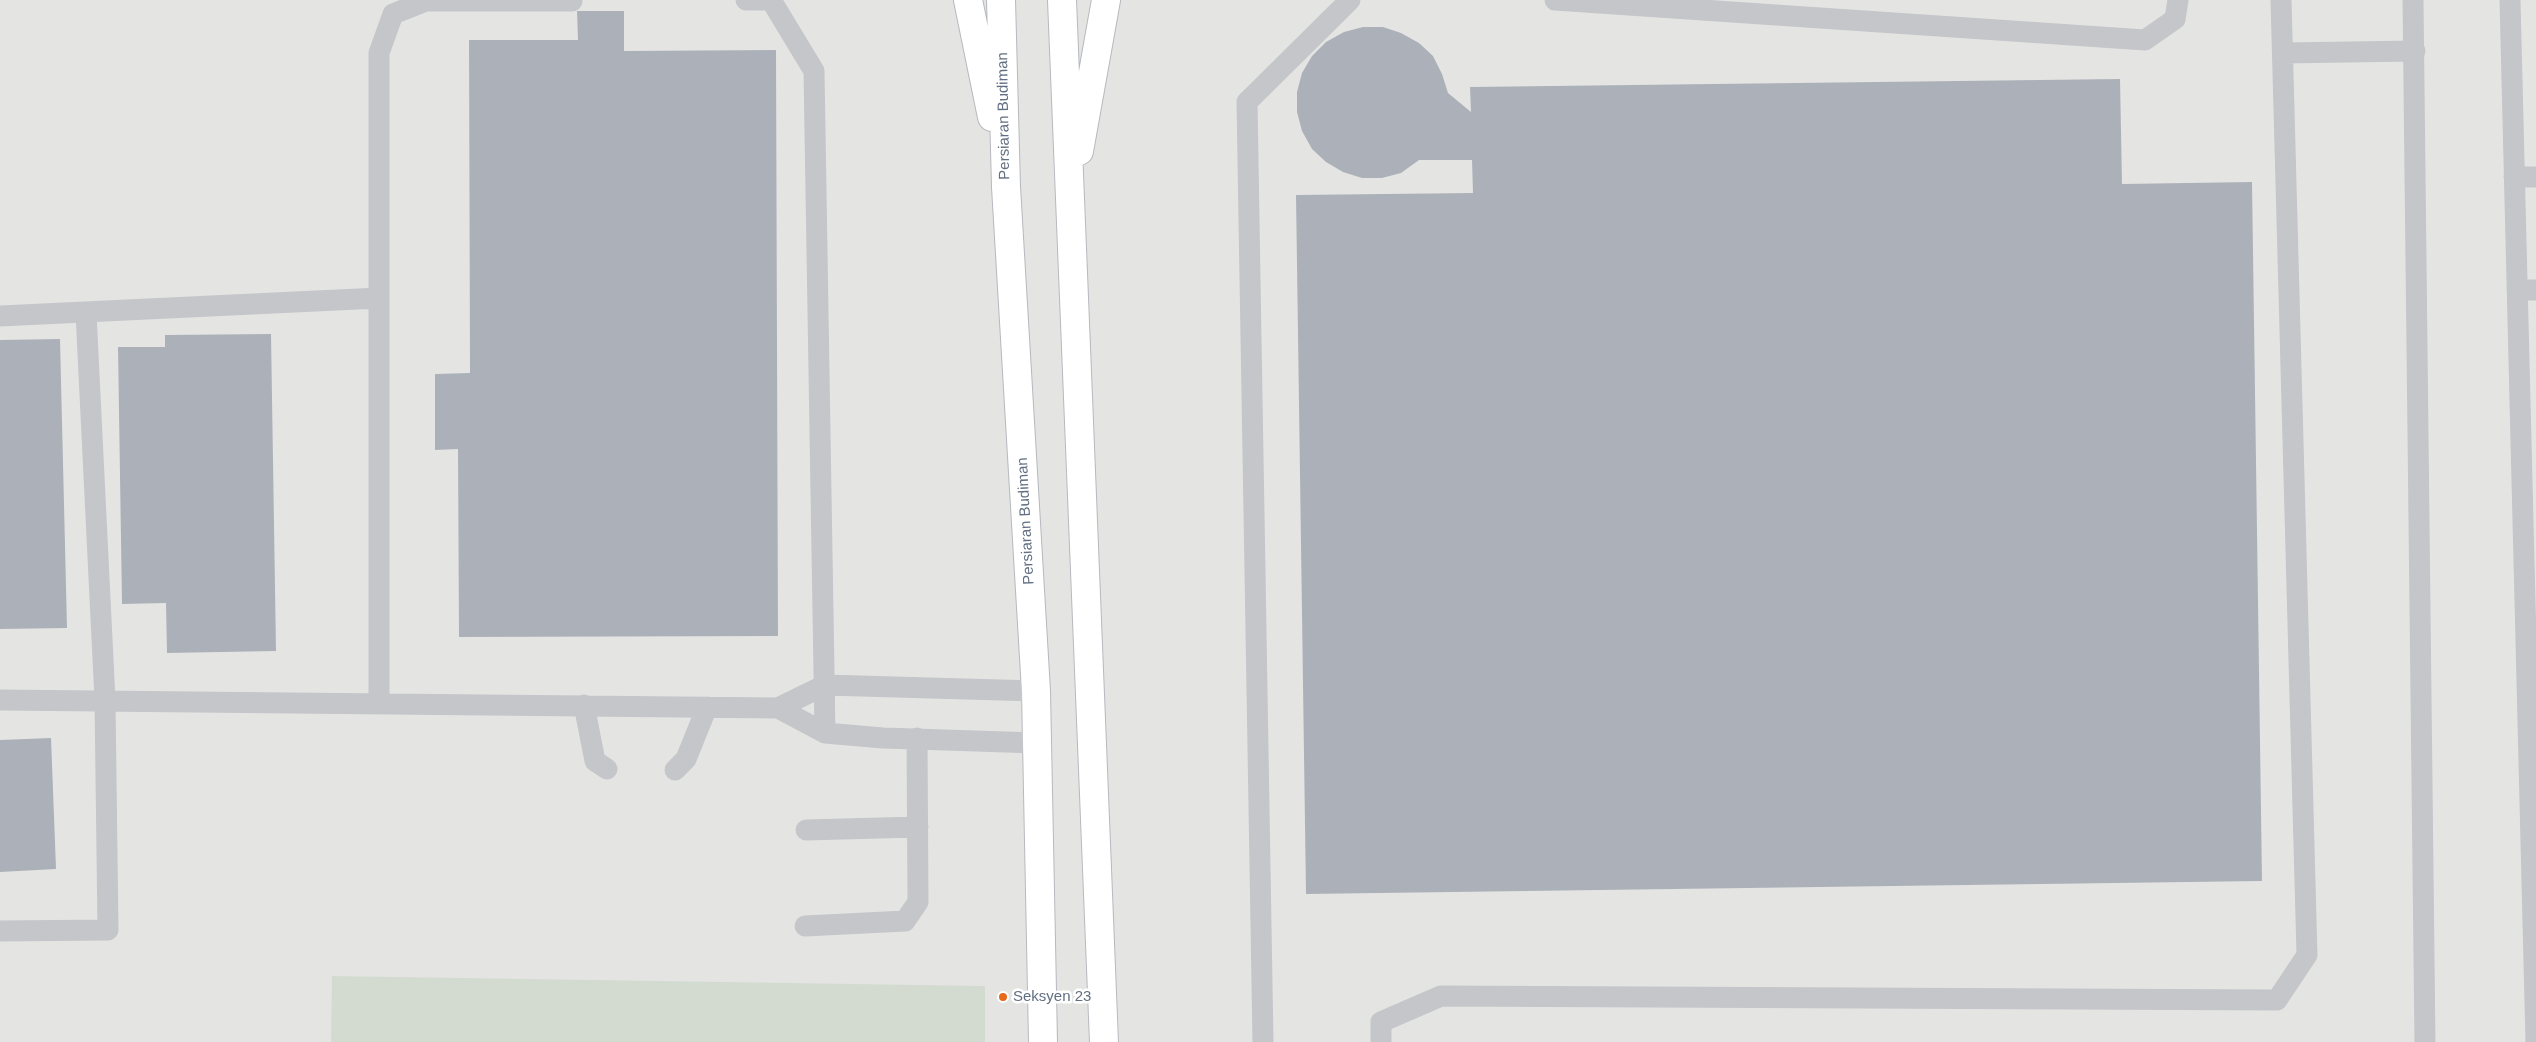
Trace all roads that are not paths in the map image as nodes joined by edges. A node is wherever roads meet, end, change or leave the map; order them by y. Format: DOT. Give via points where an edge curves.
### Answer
graph roads {
  1 [pos="746,0"];
  2 [pos="968,0"];
  3 [pos="1001,0"];
  4 [pos="1062,0"];
  5 [pos="1106,0"];
  6 [pos="1350,0"];
  7 [pos="1555,0"];
  8 [pos="2178,0"];
  9 [pos="2281,0"];
  10 [pos="2413,0"];
  11 [pos="2510,0"];
  12 [pos="572,1"];
  13 [pos="2415,51"];
  14 [pos="2283,53"];
  15 [pos="2514,177"];
  16 [pos="2536,177"];
  17 [pos="1006,187"];
  18 [pos="1070,204"];
  19 [pos="2527,290"];
  20 [pos="380,298"];
  21 [pos="86,313"];
  22 [pos="0,316"];
  23 [pos="825,685"];
  24 [pos="1036,691"];
  25 [pos="0,700"];
  26 [pos="105,700"];
  27 [pos="379,703"];
  28 [pos="584,706"];
  29 [pos="707,707"];
  30 [pos="778,708"];
  31 [pos="825,733"];
  32 [pos="917,738"];
  33 [pos="1037,743"];
  34 [pos="606,768"];
  35 [pos="675,770"];
  36 [pos="918,827"];
  37 [pos="806,830"];
  38 [pos="805,926"];
  39 [pos="0,931"];
  40 [pos="1043,1042"];
  41 [pos="1104,1042"];
  42 [pos="1263,1042"];
  43 [pos="1381,1042"];
  44 [pos="2425,1042"];
  45 [pos="2536,1042"];
  1 -- 23 [label="lane" via="771,0 814,71"];
  2 -- 17 [label="main road"];
  3 -- 17 [label="main road, Persiaran Budiman"];
  4 -- 18 [label="main road"];
  5 -- 18 [label="main road"];
  6 -- 42 [label="lane" via="1246,102"];
  7 -- 8 [label="lane" via="2145,40 2175,19"];
  9 -- 14 [label="lane"];
  10 -- 13 [label="lane"];
  11 -- 15 [label="lane"];
  12 -- 20 [label="lane" via="426,1 392,14 380,53"];
  13 -- 14 [label="lane"];
  13 -- 44 [label="lane"];
  14 -- 43 [label="lane" via="2307,955 2277,1000 1441,996 1381,1022"];
  15 -- 16 [label="lane"];
  15 -- 19 [label="lane"];
  17 -- 24 [label="main road, Persiaran Budiman"];
  18 -- 41 [label="main road"];
  19 -- 45 [label="lane"];
  20 -- 21 [label="lane"];
  20 -- 27 [label="lane"];
  21 -- 22 [label="lane"];
  21 -- 26 [label="lane"];
  23 -- 24 [label="lane"];
  23 -- 30 [label="lane"];
  23 -- 31 [label="lane"];
  24 -- 33 [label="main road, Persiaran Budiman"];
  25 -- 26 [label="lane"];
  26 -- 27 [label="lane"];
  26 -- 39 [label="lane" via="108,930"];
  27 -- 28 [label="lane"];
  28 -- 29 [label="lane"];
  28 -- 34 [label="lane" via="595,760"];
  29 -- 30 [label="lane"];
  29 -- 35 [label="lane" via="686,759"];
  30 -- 31 [label="lane"];
  31 -- 32 [label="lane"];
  32 -- 33 [label="lane"];
  32 -- 36 [label="lane"];
  33 -- 40 [label="main road, Persiaran Budiman"];
  36 -- 37 [label="lane"];
  36 -- 38 [label="lane" via="918,902 905,921"];
}
